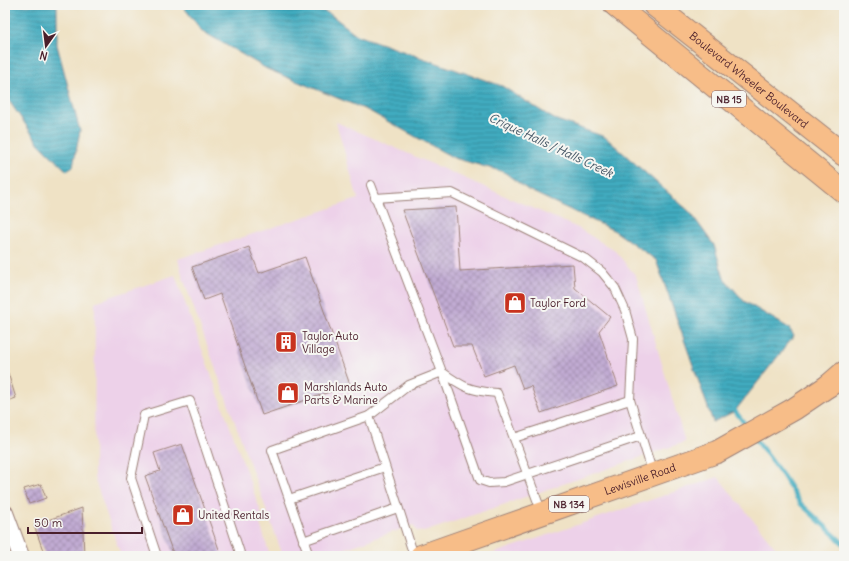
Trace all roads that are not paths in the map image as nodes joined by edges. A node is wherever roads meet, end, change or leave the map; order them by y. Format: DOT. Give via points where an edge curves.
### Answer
graph roads {
  1 [pos="615,5"];
  2 [pos="654,5"];
  3 [pos="844,155"];
  4 [pos="371,185"];
  5 [pos="844,192"];
  6 [pos="375,198"];
  7 [pos="844,363"];
  8 [pos="442,372"];
  9 [pos="844,372"];
  10 [pos="836,381"];
  11 [pos="630,400"];
  12 [pos="368,416"];
  13 [pos="641,436"];
  14 [pos="514,438"];
  15 [pos="385,467"];
  16 [pos="528,474"];
  17 [pos="653,475"];
  18 [pos="289,499"];
  19 [pos="398,508"];
  20 [pos="5,513"];
  21 [pos="543,513"];
  22 [pos="303,541"];
  23 [pos="21,556"];
  24 [pos="157,556"];
  25 [pos="241,556"];
  26 [pos="308,556"];
  27 [pos="414,556"];
  28 [pos="421,556"];
  1 -- 5 [label="main road, NB 15"];
  2 -- 3 [label="main road, Boulevard Wheeler Boulevard / NB 15"];
  4 -- 6 [label="lane"];
  6 -- 8 [label="lane"];
  6 -- 11 [label="lane" via="452,192 584,258 602,272 615,288 625,310 633,339"];
  7 -- 10 [label="main road"];
  8 -- 12 [label="lane" via="410,385"];
  8 -- 14 [label="lane" via="462,385 479,391 497,393"];
  8 -- 16 [label="lane" via="480,480 490,483 504,482"];
  9 -- 10 [label="main road, Lewisville Road / NB 134"];
  10 -- 17 [label="main road, Lewisville Road / NB 134" via="794,409 717,452"];
  11 -- 13 [label="lane"];
  11 -- 14 [label="lane"];
  12 -- 15 [label="lane"];
  12 -- 18 [label="lane" via="272,450"];
  13 -- 16 [label="lane"];
  13 -- 17 [label="lane"];
  14 -- 16 [label="lane"];
  15 -- 18 [label="lane"];
  15 -- 19 [label="lane"];
  16 -- 21 [label="lane"];
  17 -- 21 [label="main road, Lewisville Road / NB 134"];
  18 -- 22 [label="lane"];
  19 -- 22 [label="lane"];
  19 -- 27 [label="lane"];
  20 -- 23 [label="street"];
  21 -- 28 [label="main road, Lewisville Road / NB 134"];
  22 -- 26 [label="lane"];
  24 -- 25 [label="lane" via="131,478 144,415 190,401"];
}
